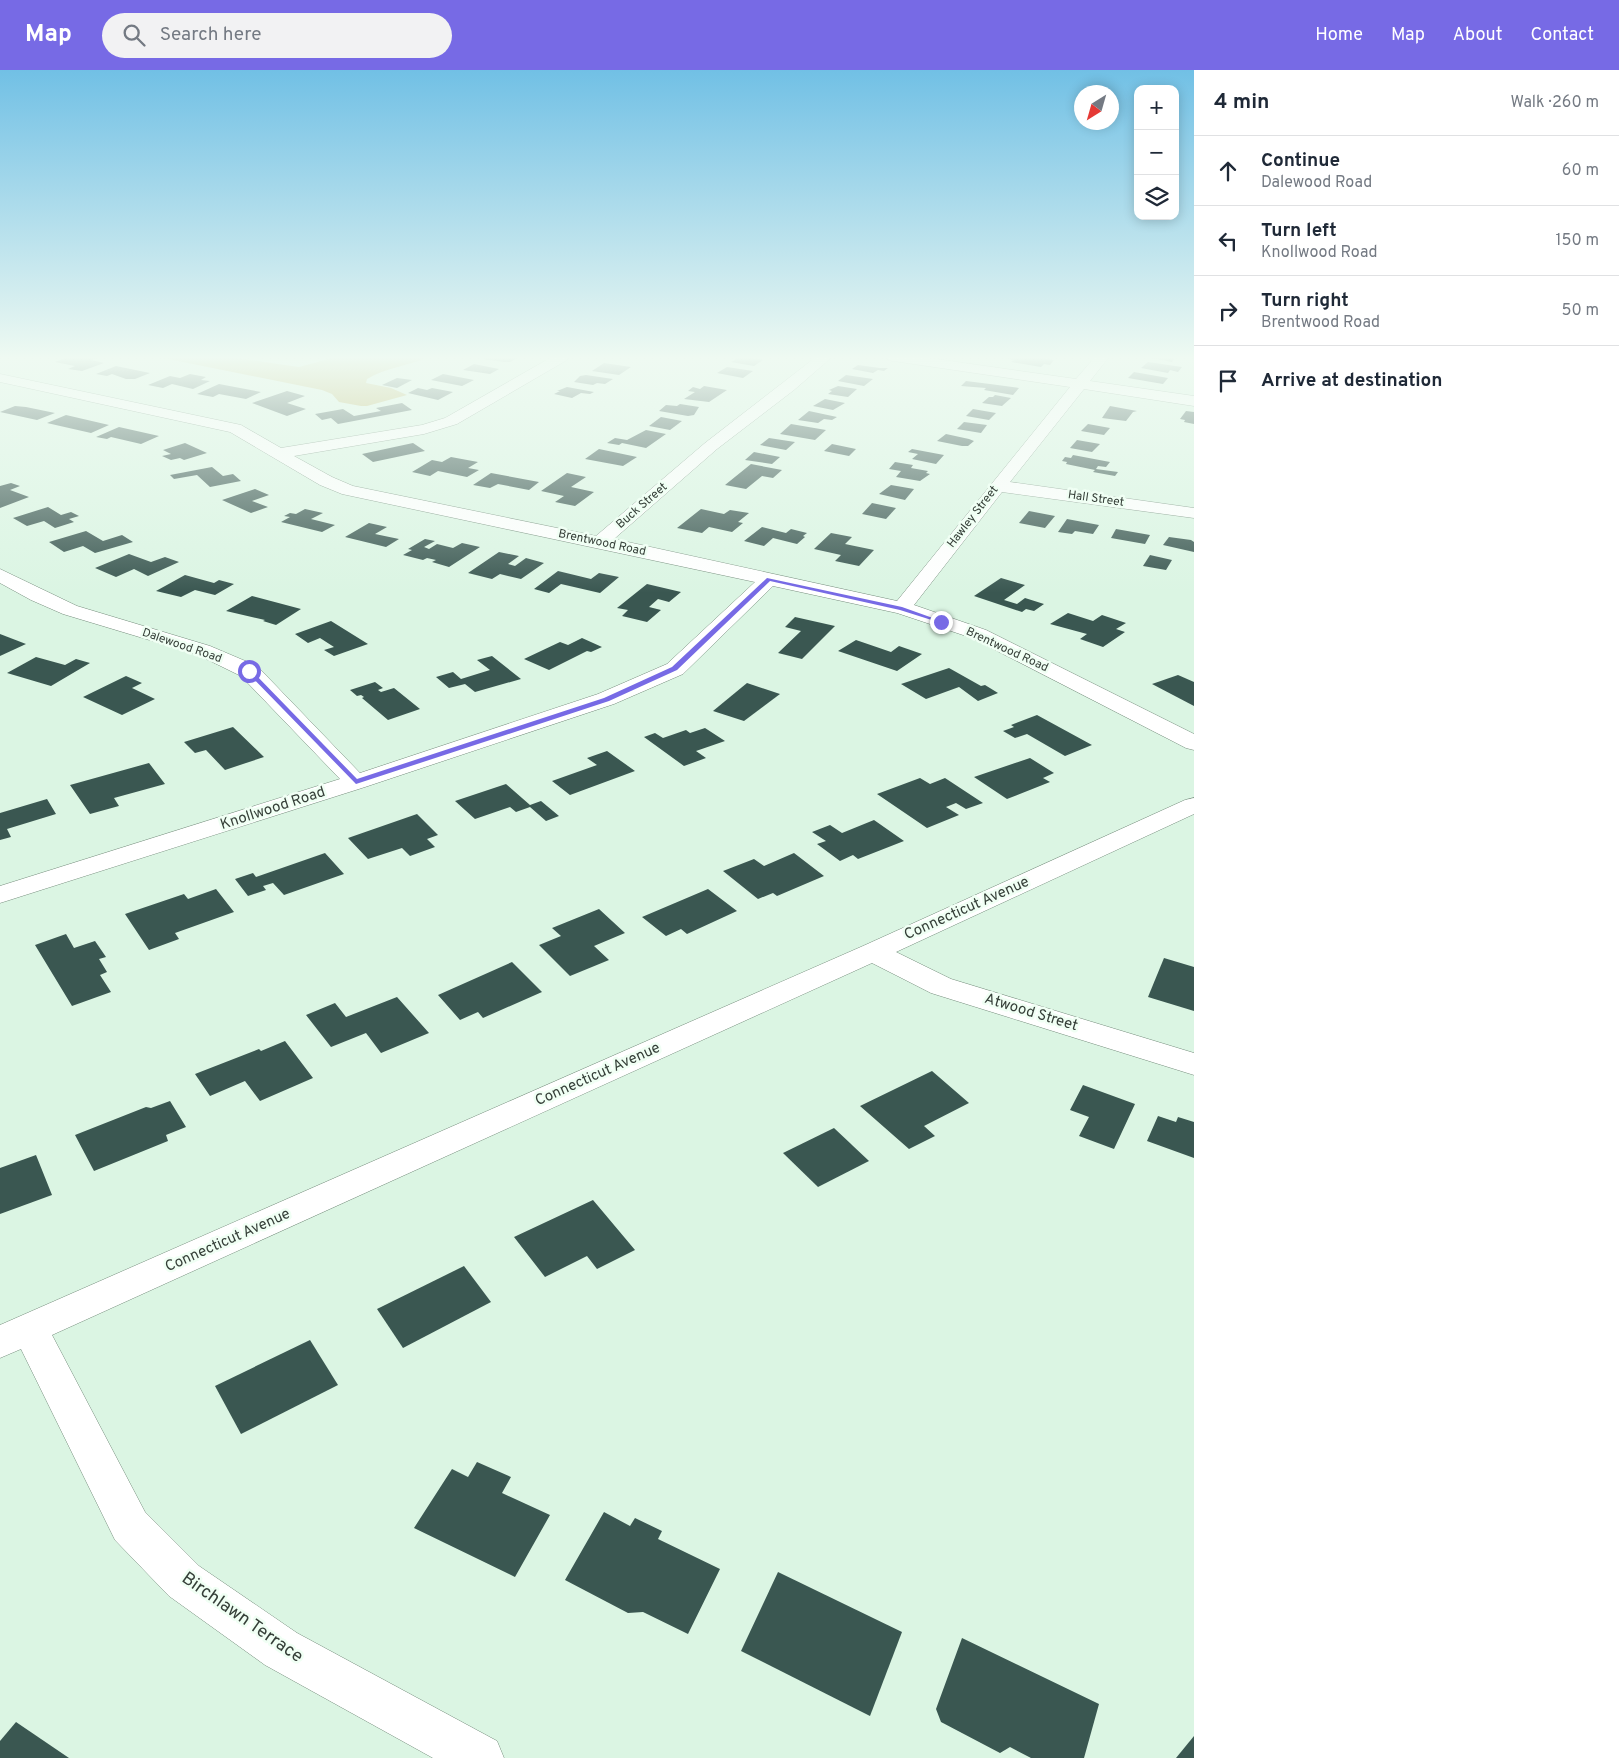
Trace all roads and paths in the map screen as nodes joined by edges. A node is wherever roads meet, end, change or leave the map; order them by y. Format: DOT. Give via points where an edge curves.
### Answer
graph roads {
  1 [pos="249,436"];
  2 [pos="383,436"];
  3 [pos="725,436"];
  4 [pos="1039,436"];
  5 [pos="280,453"];
  6 [pos="998,486"];
  7 [pos="1194,513"];
  8 [pos="600,542"];
  9 [pos="0,575"];
  10 [pos="769,579"];
  11 [pos="902,608"];
  12 [pos="1194,743"];
  13 [pos="356,782"];
  14 [pos="1194,806"];
  15 [pos="0,896"];
  16 [pos="872,952"];
  17 [pos="1194,1064"];
  18 [pos="15,1336"];
  19 [pos="480,1758"];
  1 -- 5 [label="street, Brentwood Road"];
  2 -- 5 [label="street"];
  3 -- 8 [label="street, Buck Street"];
  4 -- 6 [label="street, Hawley Street"];
  5 -- 8 [label="street, Brentwood Road" via="326,481 348,490"];
  6 -- 7 [label="street, Hall Street"];
  6 -- 11 [label="street, Hawley Street"];
  8 -- 10 [label="street, Brentwood Road"];
  9 -- 13 [label="street, Dalewood Road" via="70,610 203,650 249,671"];
  10 -- 11 [label="street, Brentwood Road"];
  10 -- 13 [label="street, Knollwood Road" via="675,668 606,699"];
  11 -- 12 [label="street, Brentwood Road" via="979,634"];
  13 -- 15 [label="street, Knollwood Road"];
  14 -- 16 [label="street, Connecticut Avenue"];
  16 -- 17 [label="street, Atwood Street" via="941,986"];
  16 -- 18 [label="street, Connecticut Avenue"];
  18 -- 19 [label="street, Birchlawn Terrace" via="130,1526 184,1581 281,1649"];
}
